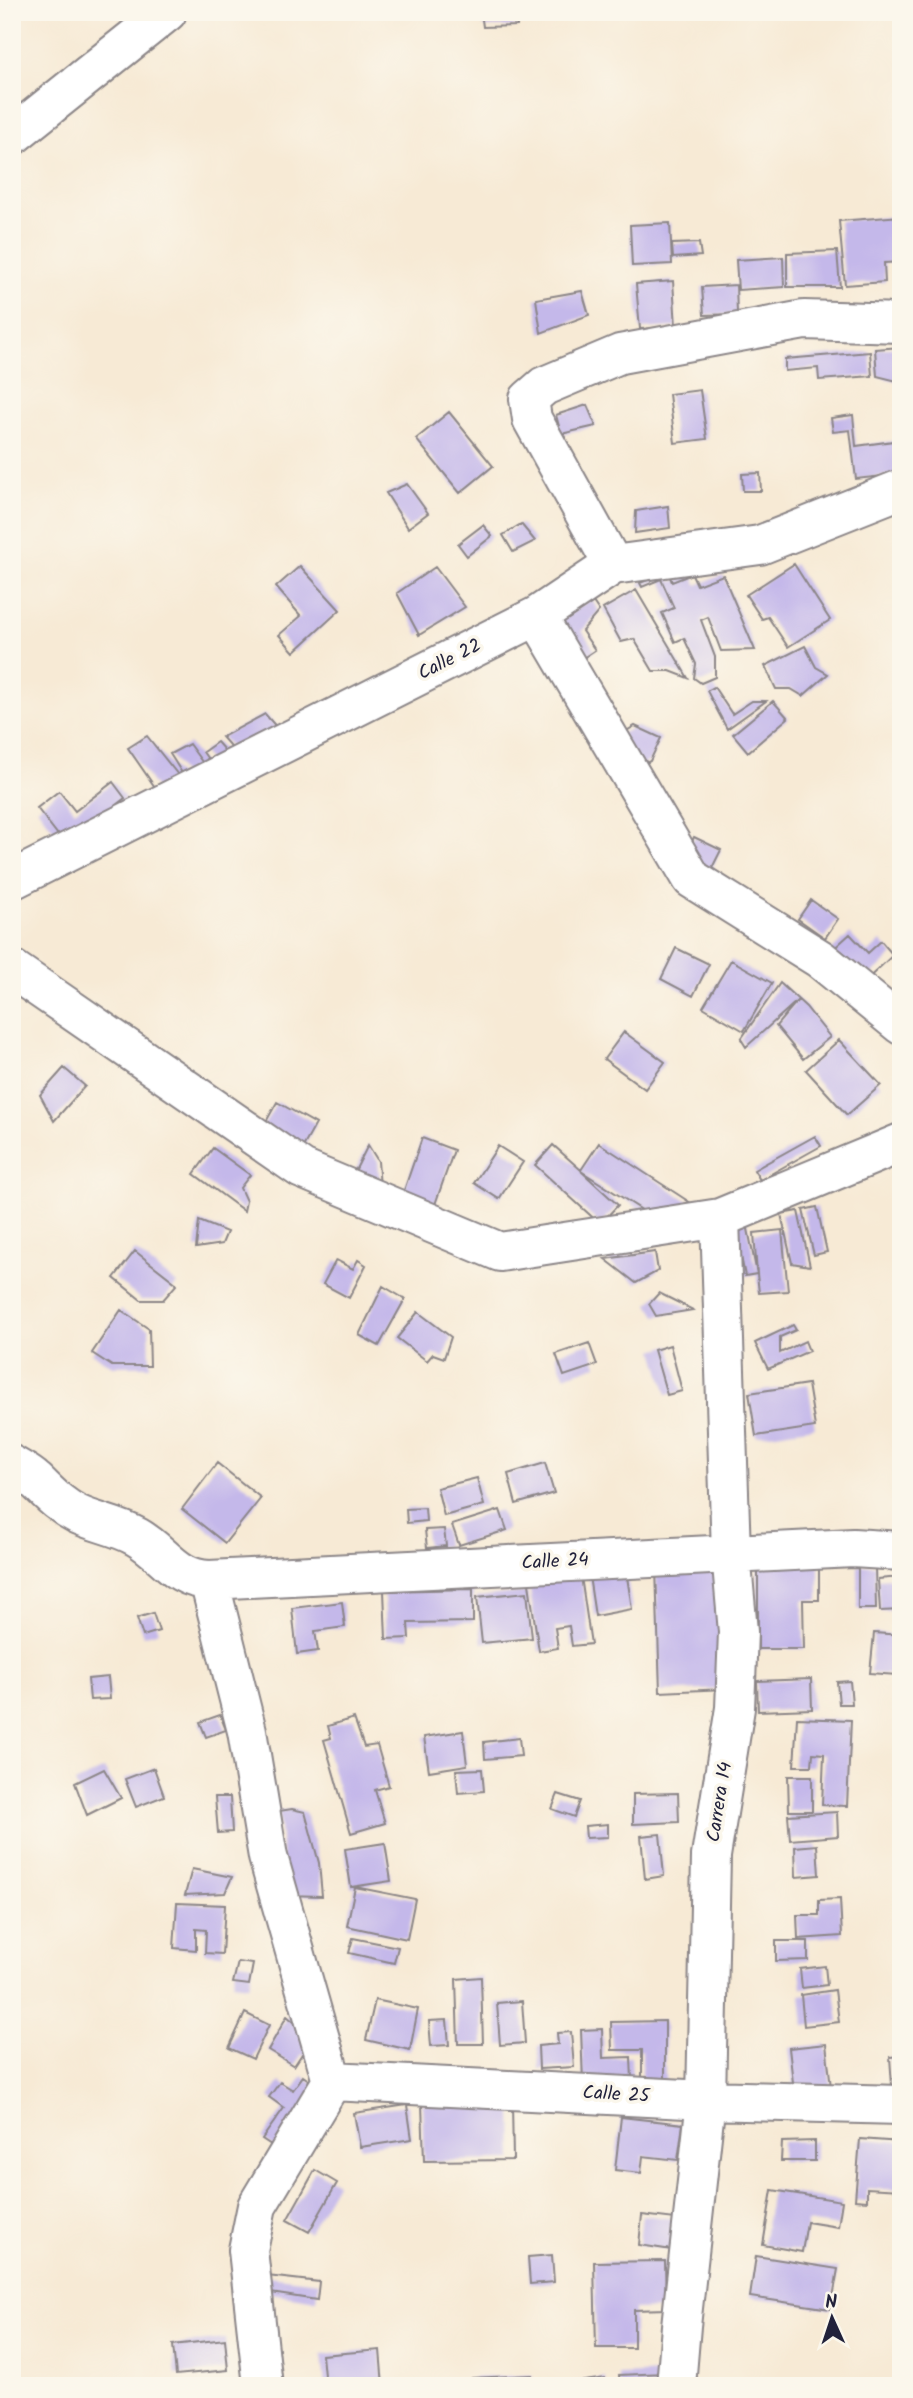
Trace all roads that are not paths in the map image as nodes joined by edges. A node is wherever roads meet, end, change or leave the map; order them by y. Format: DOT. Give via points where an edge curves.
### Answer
graph roads {
  1 [pos="167,12"];
  2 [pos="12,136"];
  3 [pos="901,323"];
  4 [pos="901,489"];
  5 [pos="613,565"];
  6 [pos="537,617"];
  7 [pos="12,880"];
  8 [pos="12,968"];
  9 [pos="901,1025"];
  10 [pos="901,1143"];
  11 [pos="720,1218"];
  12 [pos="12,1465"];
  13 [pos="901,1551"];
  14 [pos="731,1553"];
  15 [pos="209,1580"];
  16 [pos="332,2081"];
  17 [pos="706,2100"];
  18 [pos="901,2105"];
  19 [pos="263,2386"];
  20 [pos="676,2386"];
  1 -- 2 [label="street"];
  3 -- 5 [label="street" via="804,320 621,354 544,386 529,399 532,419"];
  4 -- 5 [label="street, Calle 22" via="760,545"];
  5 -- 6 [label="street, Calle 22"];
  6 -- 7 [label="street, Calle 22"];
  6 -- 9 [label="street" via="692,879 820,959"];
  8 -- 11 [label="street" via="302,1169 500,1252"];
  10 -- 11 [label="street"];
  11 -- 14 [label="street, Carrera 14"];
  12 -- 15 [label="street" via="34,1478 61,1505 136,1536 181,1573"];
  13 -- 14 [label="street, Calle 24" via="853,1548"];
  14 -- 15 [label="street, Calle 24"];
  14 -- 17 [label="street, Carrera 14" via="738,1632 735,1709 711,1856"];
  15 -- 16 [label="street" via="247,1731 268,1857"];
  16 -- 17 [label="street, Calle 25"];
  16 -- 19 [label="street" via="257,2206 248,2250"];
  17 -- 18 [label="street, Calle 25"];
  17 -- 20 [label="street, Carrera 14"];
}
